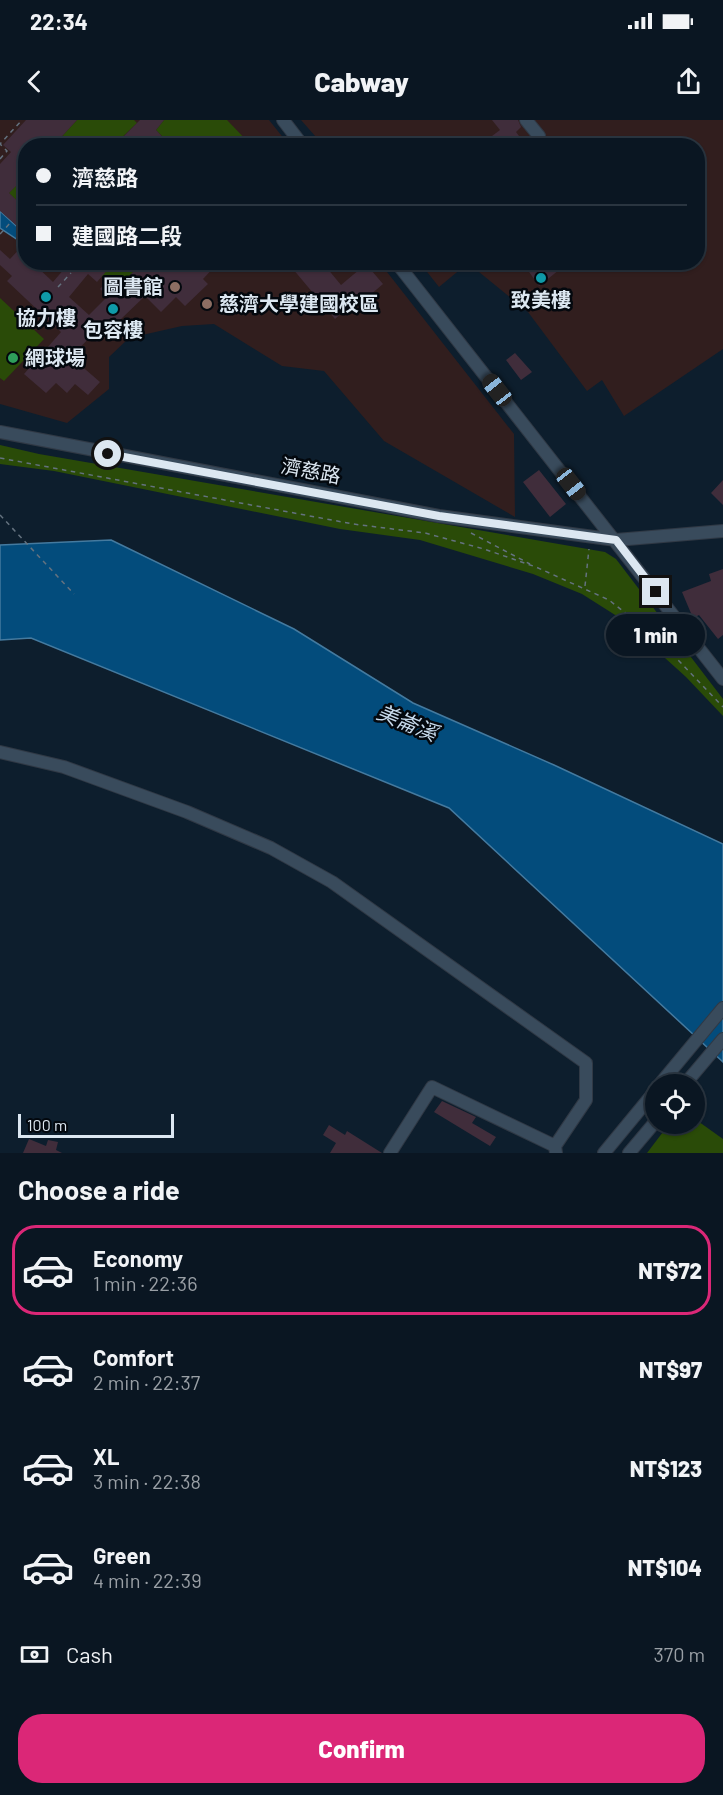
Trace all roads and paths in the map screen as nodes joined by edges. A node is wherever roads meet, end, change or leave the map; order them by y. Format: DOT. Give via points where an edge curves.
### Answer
graph roads {
  1 [pos="22,120"];
  2 [pos="283,120"];
  3 [pos="526,120"];
  4 [pos="539,136"];
  5 [pos="297,138"];
  6 [pos="0,159"];
  7 [pos="12,221"];
  8 [pos="0,234"];
  9 [pos="402,270"];
  10 [pos="71,273"];
  11 [pos="58,286"];
  12 [pos="0,432"];
  13 [pos="0,458"];
  14 [pos="0,515"];
  15 [pos="469,531"];
  16 [pos="723,531"];
  17 [pos="591,537"];
  18 [pos="616,540"];
  19 [pos="536,567"];
  20 [pos="584,587"];
  21 [pos="74,594"];
  22 [pos="723,679"];
  23 [pos="723,707"];
  24 [pos="0,752"];
  25 [pos="723,1008"];
  26 [pos="723,1039"];
  27 [pos="668,1074"];
  28 [pos="693,1074"];
  29 [pos="645,1103"];
  30 [pos="645,1134"];
  31 [pos="556,1150"];
  32 [pos="390,1153"];
  33 [pos="604,1153"];
  34 [pos="629,1153"];
  1 -- 6 [label="path" via="0,144 7,151"];
  2 -- 5 [label="street"];
  3 -- 4 [label="street"];
  7 -- 8 [label="path"];
  9 -- 18 [label="street"];
  10 -- 11 [label="path"];
  12 -- 17 [label="street, 濟慈路" via="439,516"];
  13 -- 19 [label="path" via="342,522 425,533"];
  14 -- 21 [label="path"];
  15 -- 19 [label="path"];
  16 -- 18 [label="street, 濟慈路"];
  17 -- 18 [label="street, 濟慈路"];
  17 -- 20 [label="path"];
  18 -- 22 [label="street"];
  19 -- 20 [label="path"];
  20 -- 23 [label="path" via="609,600 657,638"];
  24 -- 31 [label="street" via="64,767 187,812 271,849 332,882 586,1063 586,1100"];
  25 -- 27 [label="street"];
  26 -- 28 [label="street"];
  29 -- 33 [label="street"];
  30 -- 34 [label="street"];
  31 -- 32 [label="street" via="432,1087"];
}
